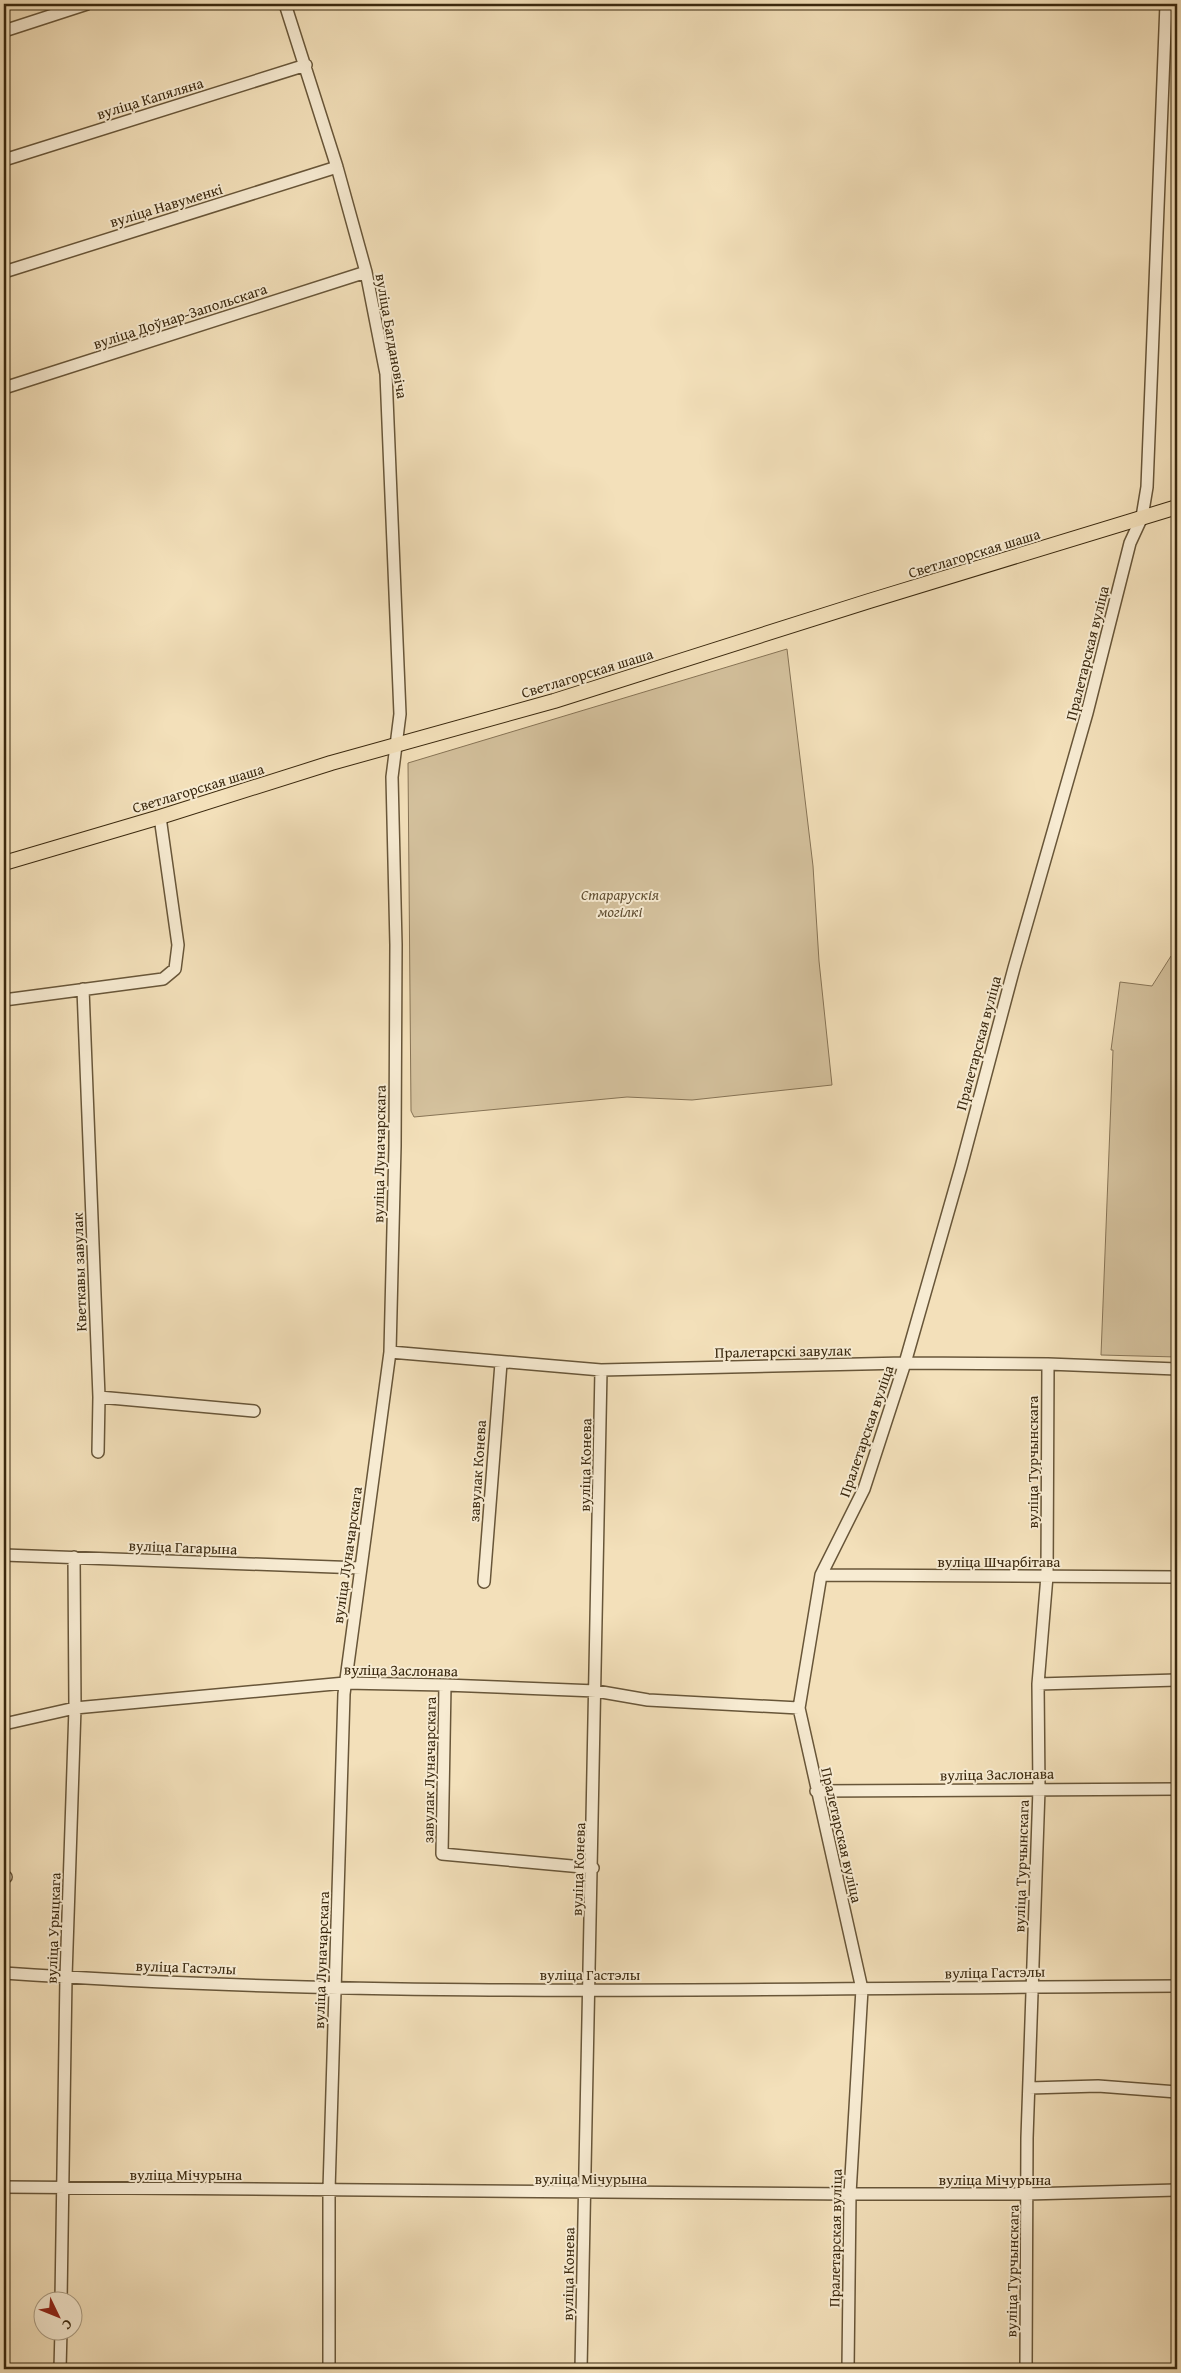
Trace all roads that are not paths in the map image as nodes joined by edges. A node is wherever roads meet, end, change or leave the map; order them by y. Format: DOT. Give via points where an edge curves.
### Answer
graph roads {
  1 [pos="87,4"];
  2 [pos="286,4"];
  3 [pos="1166,4"];
  4 [pos="63,8"];
  5 [pos="4,31"];
  6 [pos="306,65"];
  7 [pos="4,160"];
  8 [pos="337,167"];
  9 [pos="4,272"];
  10 [pos="366,272"];
  11 [pos="4,388"];
  12 [pos="1177,507"];
  13 [pos="1142,517"];
  14 [pos="395,745"];
  15 [pos="160,817"];
  16 [pos="4,863"];
  17 [pos="83,989"];
  18 [pos="4,1000"];
  19 [pos="390,1352"];
  20 [pos="501,1363"];
  21 [pos="905,1364"];
  22 [pos="1048,1364"];
  23 [pos="1177,1369"];
  24 [pos="601,1370"];
  25 [pos="99,1397"];
  26 [pos="254,1411"];
  27 [pos="98,1452"];
  28 [pos="4,1555"];
  29 [pos="74,1557"];
  30 [pos="361,1568"];
  31 [pos="821,1575"];
  32 [pos="1047,1576"];
  33 [pos="1177,1577"];
  34 [pos="484,1582"];
  35 [pos="1177,1680"];
  36 [pos="345,1683"];
  37 [pos="1038,1684"];
  38 [pos="446,1685"];
  39 [pos="596,1691"];
  40 [pos="75,1708"];
  41 [pos="799,1708"];
  42 [pos="4,1724"];
  43 [pos="1039,1789"];
  44 [pos="1177,1789"];
  45 [pos="816,1792"];
  46 [pos="593,1868"];
  47 [pos="4,1973"];
  48 [pos="66,1977"];
  49 [pos="1031,1986"];
  50 [pos="1177,1986"];
  51 [pos="335,1988"];
  52 [pos="589,1989"];
  53 [pos="862,1989"];
  54 [pos="1030,2088"];
  55 [pos="1177,2092"];
  56 [pos="4,2188"];
  57 [pos="63,2188"];
  58 [pos="330,2190"];
  59 [pos="1177,2190"];
  60 [pos="585,2193"];
  61 [pos="850,2194"];
  62 [pos="1028,2194"];
  63 [pos="61,2290"];
  64 [pos="61,2340"];
  65 [pos="60,2369"];
  66 [pos="329,2369"];
  67 [pos="581,2369"];
  68 [pos="848,2369"];
  69 [pos="1026,2369"];
  1 -- 4 [label="street"];
  2 -- 6 [label="street, вуліца Багдановіча"];
  3 -- 13 [label="street, Пралетарская вуліца" via="1148,488"];
  4 -- 5 [label="street"];
  6 -- 7 [label="street, вуліца Капяляна"];
  6 -- 8 [label="street, вуліца Багдановіча"];
  8 -- 9 [label="street, вуліца Навуменкі"];
  8 -- 10 [label="street, вуліца Багдановіча"];
  10 -- 11 [label="street, вуліца Доўнар-Запольскага"];
  10 -- 14 [label="street, вуліца Багдановіча" via="388,390 400,714"];
  12 -- 13 [label="main road, Светлагорская шаша"];
  13 -- 14 [label="main road, Светлагорская шаша" via="554,702"];
  13 -- 21 [label="street, Пралетарская вуліца" via="1130,543 1087,713"];
  14 -- 15 [label="main road, Светлагорская шаша"];
  14 -- 19 [label="street, вуліца Луначарскага" via="392,777 396,945 395,1146"];
  15 -- 16 [label="main road, Светлагорская шаша"];
  15 -- 17 [label="street" via="178,945 175,968 163,978"];
  17 -- 18 [label="street"];
  17 -- 25 [label="street, Кветкавы завулак"];
  19 -- 20 [label="street, Пралетарскі завулак"];
  19 -- 30 [label="street, вуліца Луначарскага"];
  20 -- 24 [label="street, Пралетарскі завулак"];
  20 -- 34 [label="street, завулак Конева"];
  21 -- 22 [label="street, Пралетарскі завулак"];
  21 -- 24 [label="street, Пралетарскі завулак"];
  21 -- 31 [label="street, Пралетарская вуліца" via="864,1489"];
  22 -- 23 [label="street, Пралетарскі завулак"];
  22 -- 32 [label="street, вуліца Турчынскага"];
  24 -- 39 [label="street, вуліца Конева"];
  25 -- 26 [label="street"];
  25 -- 27 [label="street, Кветкавы завулак"];
  28 -- 29 [label="street, вуліца Гагарына"];
  29 -- 30 [label="street, вуліца Гагарына"];
  29 -- 40 [label="street, вуліца Урыцкага"];
  30 -- 36 [label="street, вуліца Луначарскага"];
  31 -- 32 [label="street, вуліца Шчарбітава"];
  31 -- 41 [label="street, Пралетарская вуліца"];
  32 -- 33 [label="street, вуліца Шчарбітава"];
  32 -- 37 [label="street, вуліца Турчынскага"];
  35 -- 37 [label="street"];
  36 -- 38 [label="street, вуліца Заслонава"];
  36 -- 40 [label="street, вуліца Заслонава"];
  36 -- 51 [label="street, вуліца Луначарскага"];
  37 -- 43 [label="street, вуліца Турчынскага"];
  38 -- 39 [label="street, вуліца Заслонава"];
  38 -- 46 [label="street, завулак Луначарскага" via="442,1854"];
  39 -- 41 [label="street, вуліца Заслонава" via="648,1700"];
  39 -- 46 [label="street, вуліца Конева"];
  40 -- 42 [label="street, вуліца Заслонава"];
  40 -- 48 [label="street, вуліца Урыцкага"];
  41 -- 45 [label="street, Пралетарская вуліца"];
  43 -- 44 [label="street, вуліца Заслонава"];
  43 -- 45 [label="street, вуліца Заслонава"];
  43 -- 49 [label="street, вуліца Турчынскага"];
  45 -- 53 [label="street, Пралетарская вуліца"];
  46 -- 52 [label="street, вуліца Конева"];
  47 -- 48 [label="street, вуліца Гастэлы"];
  48 -- 51 [label="street, вуліца Гастэлы"];
  48 -- 57 [label="street, вуліца Урыцкага"];
  49 -- 50 [label="street, вуліца Гастэлы"];
  49 -- 53 [label="street, вуліца Гастэлы"];
  49 -- 54 [label="street, вуліца Турчынскага"];
  51 -- 52 [label="street, вуліца Гастэлы"];
  51 -- 58 [label="street, вуліца Луначарскага"];
  52 -- 53 [label="street, вуліца Гастэлы"];
  52 -- 60 [label="street, вуліца Конева"];
  53 -- 61 [label="street, Пралетарская вуліца"];
  54 -- 55 [label="street" via="1098,2086"];
  54 -- 62 [label="street, вуліца Турчынскага"];
  56 -- 57 [label="street, вуліца Мічурына"];
  57 -- 58 [label="street, вуліца Мічурына"];
  57 -- 63 [label="street, вуліца Урыцкага"];
  58 -- 60 [label="street, вуліца Мічурына"];
  58 -- 66 [label="street, вуліца Луначарскага"];
  59 -- 62 [label="street, вуліца Мічурына"];
  60 -- 61 [label="street, вуліца Мічурына"];
  60 -- 67 [label="street, вуліца Конева"];
  61 -- 62 [label="street, вуліца Мічурына"];
  61 -- 68 [label="street, Пралетарская вуліца"];
  62 -- 69 [label="street, вуліца Турчынскага"];
  64 -- 65 [label="street"];
}
